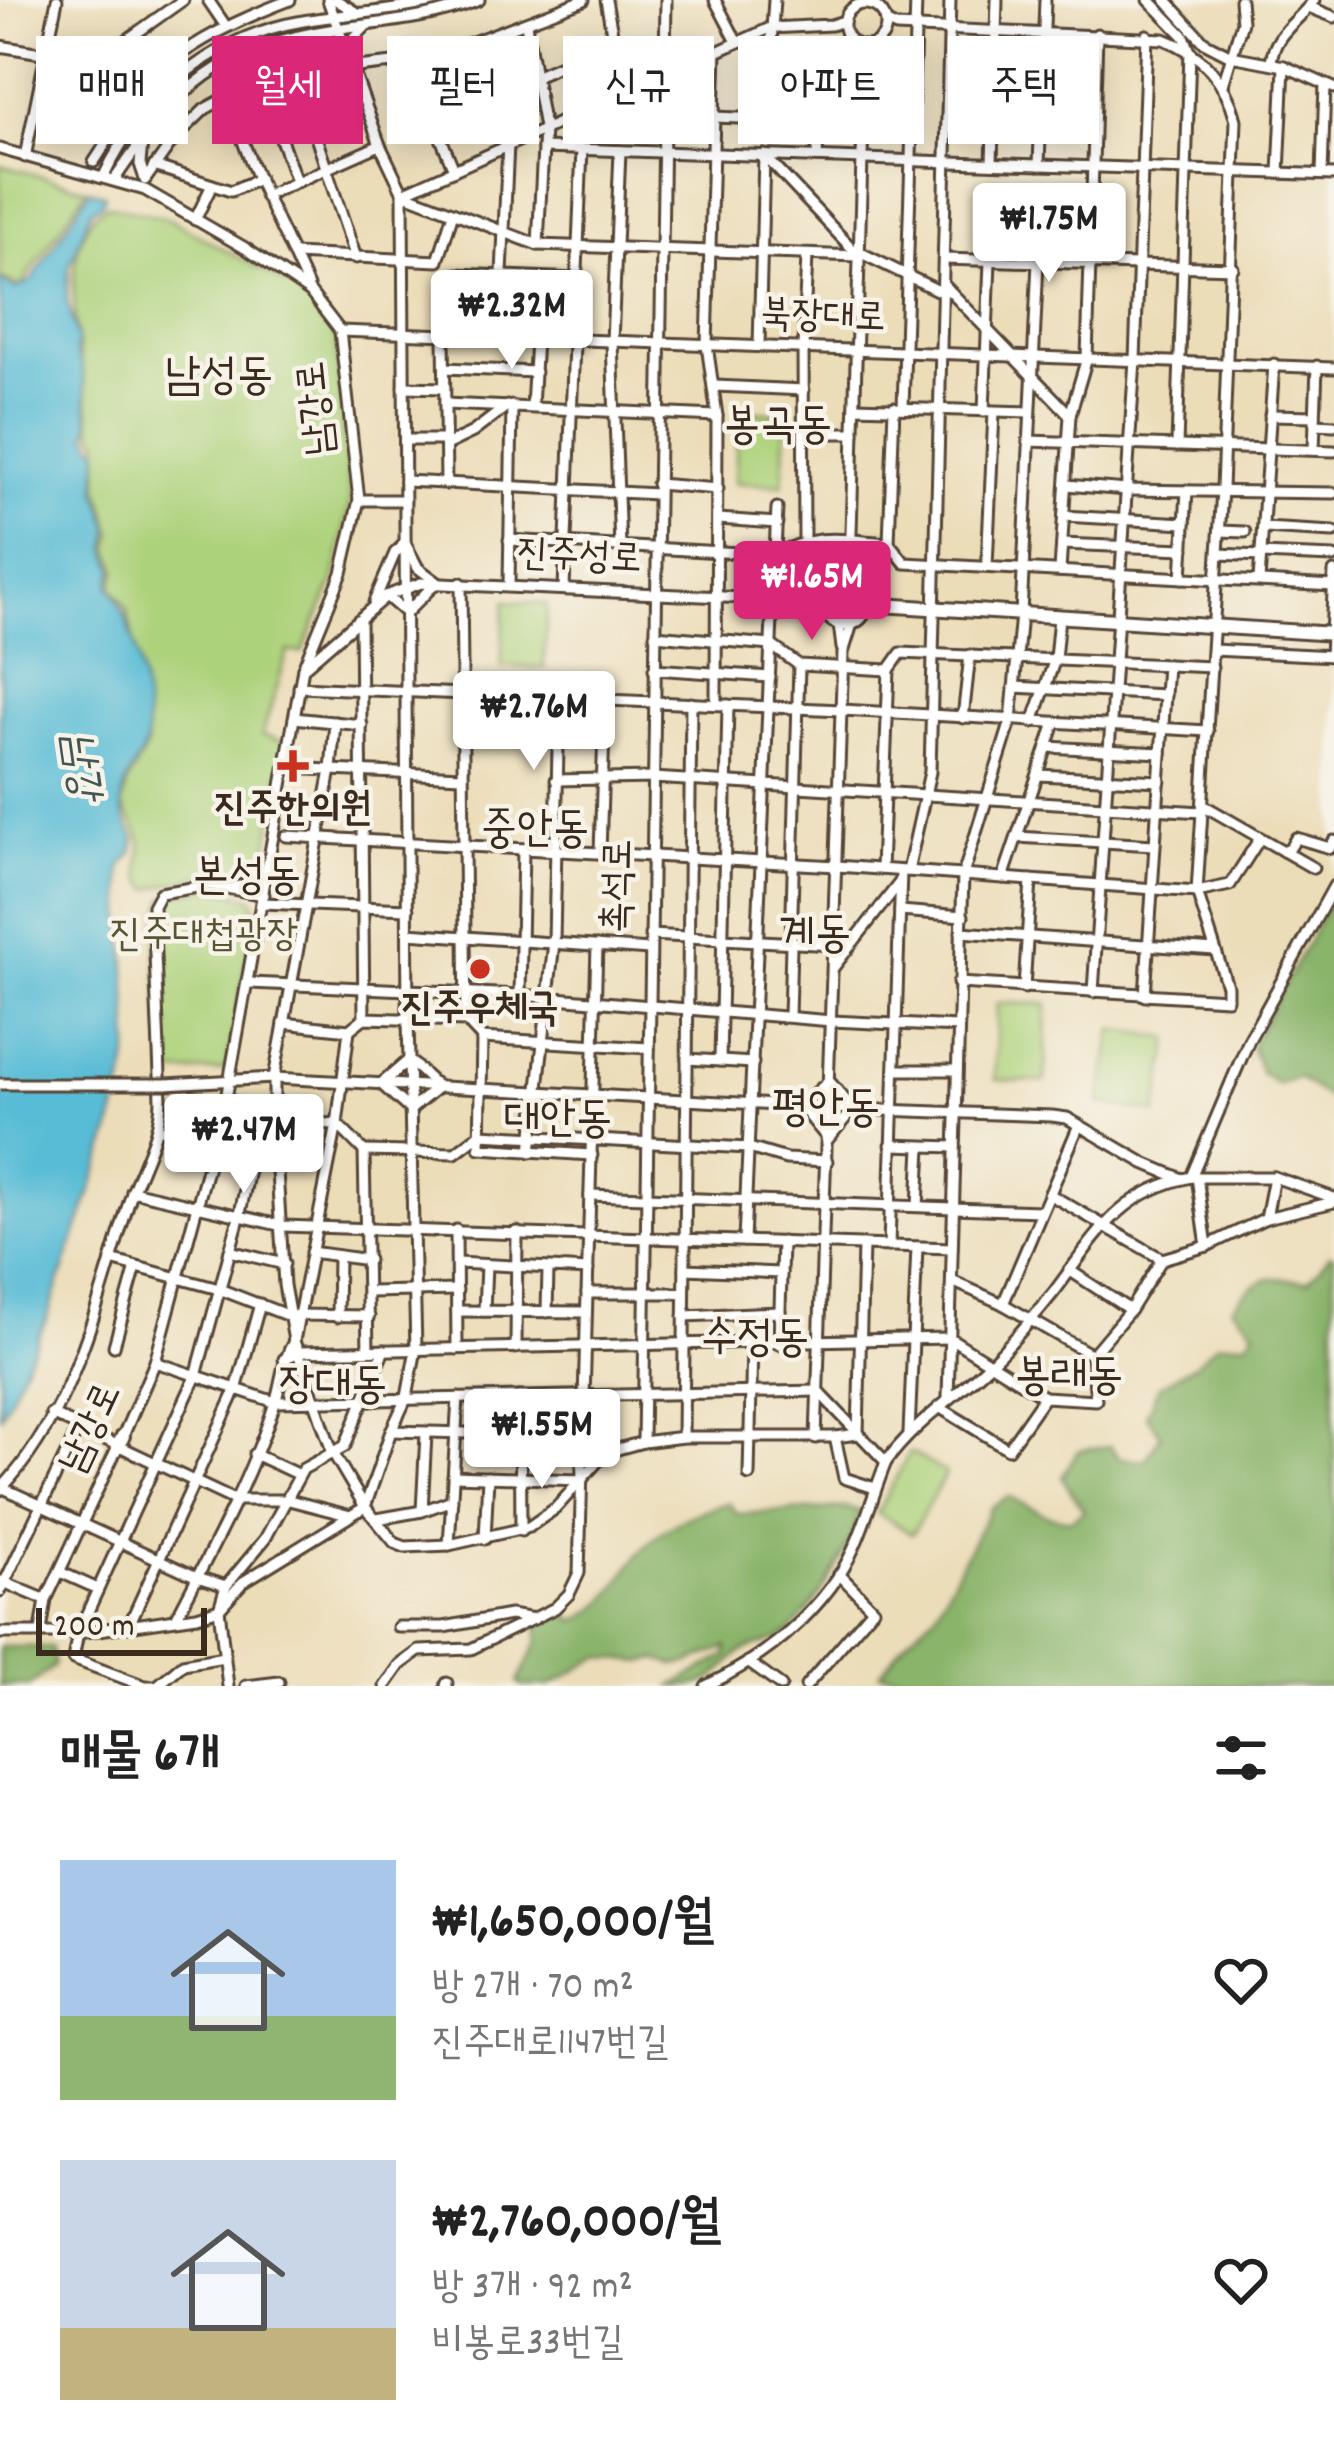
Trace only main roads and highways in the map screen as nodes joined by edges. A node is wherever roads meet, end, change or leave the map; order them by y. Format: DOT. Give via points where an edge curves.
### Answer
graph roads {
  1 [pos="866,604"];
  2 [pos="1332,634"];
  1 -- 1 [label="main road" via="848,583 825,603 845,624"];
  1 -- 2 [label="main road"];
}
